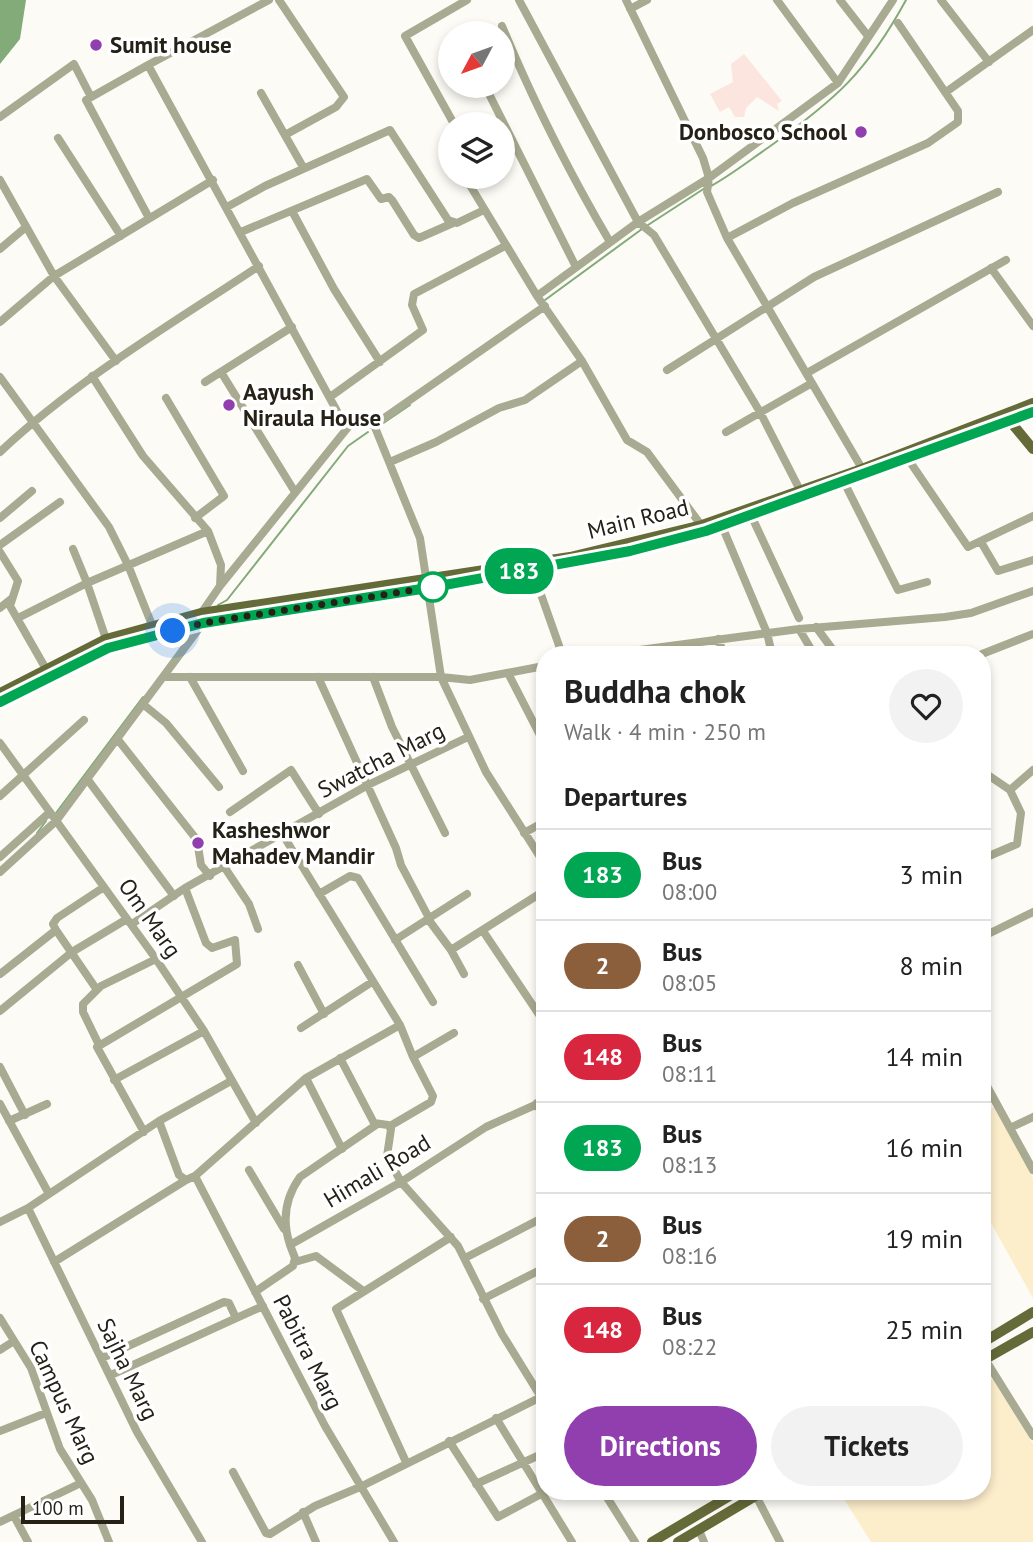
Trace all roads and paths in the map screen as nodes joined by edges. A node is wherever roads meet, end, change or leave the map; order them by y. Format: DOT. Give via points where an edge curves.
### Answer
graph roads {
  1 [pos="269,0"];
  2 [pos="278,0"];
  3 [pos="467,0"];
  4 [pos="519,0"];
  5 [pos="647,0"];
  6 [pos="777,0"];
  7 [pos="840,0"];
  8 [pos="893,0"];
  9 [pos="941,0"];
  10 [pos="628,4"];
  11 [pos="898,23"];
  12 [pos="1033,30"];
  13 [pos="867,36"];
  14 [pos="515,57"];
  15 [pos="989,62"];
  16 [pos="148,65"];
  17 [pos="838,83"];
  18 [pos="946,92"];
  19 [pos="261,93"];
  20 [pos="91,97"];
  21 [pos="491,98"];
  22 [pos="447,112"];
  23 [pos="0,117"];
  24 [pos="285,135"];
  25 [pos="58,138"];
  26 [pos="303,167"];
  27 [pos="709,178"];
  28 [pos="0,180"];
  29 [pos="213,180"];
  30 [pos="472,189"];
  31 [pos="998,192"];
  32 [pos="227,207"];
  33 [pos="484,210"];
  34 [pos="292,211"];
  35 [pos="149,218"];
  36 [pos="638,222"];
  37 [pos="453,223"];
  38 [pos="26,227"];
  39 [pos="241,232"];
  40 [pos="121,236"];
  41 [pos="727,238"];
  42 [pos="610,242"];
  43 [pos="505,246"];
  44 [pos="0,249"];
  45 [pos="1006,260"];
  46 [pos="259,266"];
  47 [pos="576,267"];
  48 [pos="991,268"];
  49 [pos="54,276"];
  50 [pos="537,296"];
  51 [pos="545,306"];
  52 [pos="768,308"];
  53 [pos="0,322"];
  54 [pos="1033,326"];
  55 [pos="292,327"];
  56 [pos="716,339"];
  57 [pos="116,361"];
  58 [pos="582,361"];
  59 [pos="380,362"];
  60 [pos="667,370"];
  61 [pos="221,372"];
  62 [pos="807,373"];
  63 [pos="92,376"];
  64 [pos="0,378"];
  65 [pos="205,383"];
  66 [pos="812,383"];
  67 [pos="330,397"];
  68 [pos="166,398"];
  69 [pos="1033,403"];
  70 [pos="760,412"];
  71 [pos="1033,412"];
  72 [pos="34,420"];
  73 [pos="1009,421"];
  74 [pos="374,425"];
  75 [pos="349,426"];
  76 [pos="726,432"];
  77 [pos="1033,449"];
  78 [pos="0,452"];
  79 [pos="906,456"];
  80 [pos="390,462"];
  81 [pos="863,471"];
  82 [pos="843,480"];
  83 [pos="32,491"];
  84 [pos="295,492"];
  85 [pos="802,493"];
  86 [pos="60,502"];
  87 [pos="751,515"];
  88 [pos="1033,516"];
  89 [pos="0,518"];
  90 [pos="195,518"];
  91 [pos="722,526"];
  92 [pos="704,528"];
  93 [pos="208,531"];
  94 [pos="981,542"];
  95 [pos="0,545"];
  96 [pos="73,550"];
  97 [pos="0,552"];
  98 [pos="1033,560"];
  99 [pos="128,565"];
  100 [pos="532,569"];
  101 [pos="927,582"];
  102 [pos="87,583"];
  103 [pos="427,584"];
  104 [pos="220,586"];
  105 [pos="1033,591"];
  106 [pos="10,599"];
  107 [pos="0,608"];
  108 [pos="18,618"];
  109 [pos="202,618"];
  110 [pos="799,618"];
  111 [pos="816,627"];
  112 [pos="799,629"];
  113 [pos="155,631"];
  114 [pos="767,633"];
  115 [pos="1033,634"];
  116 [pos="106,639"];
  117 [pos="718,639"];
  118 [pos="559,646"];
  119 [pos="683,646"];
  120 [pos="721,646"];
  121 [pos="770,646"];
  122 [pos="809,646"];
  123 [pos="830,646"];
  124 [pos="991,650"];
  125 [pos="536,668"];
  126 [pos="48,673"];
  127 [pos="509,675"];
  128 [pos="164,677"];
  129 [pos="190,677"];
  130 [pos="318,677"];
  131 [pos="373,677"];
  132 [pos="441,677"];
  133 [pos="0,693"];
  134 [pos="0,702"];
  135 [pos="144,705"];
  136 [pos="84,720"];
  137 [pos="536,727"];
  138 [pos="468,737"];
  139 [pos="119,741"];
  140 [pos="0,743"];
  141 [pos="410,765"];
  142 [pos="1033,770"];
  143 [pos="243,771"];
  144 [pos="23,775"];
  145 [pos="991,777"];
  146 [pos="88,780"];
  147 [pos="368,785"];
  148 [pos="219,787"];
  149 [pos="1010,790"];
  150 [pos="0,796"];
  151 [pos="50,812"];
  152 [pos="230,812"];
  153 [pos="319,814"];
  154 [pos="56,821"];
  155 [pos="536,826"];
  156 [pos="445,833"];
  157 [pos="524,833"];
  158 [pos="284,835"];
  159 [pos="536,851"];
  160 [pos="991,855"];
  161 [pos="0,857"];
  162 [pos="225,868"];
  163 [pos="0,872"];
  164 [pos="210,876"];
  165 [pos="104,887"];
  166 [pos="185,888"];
  167 [pos="319,894"];
  168 [pos="467,894"];
  169 [pos="174,896"];
  170 [pos="536,896"];
  171 [pos="1033,912"];
  172 [pos="429,918"];
  173 [pos="130,922"];
  174 [pos="258,929"];
  175 [pos="56,930"];
  176 [pos="483,931"];
  177 [pos="991,933"];
  178 [pos="395,940"];
  179 [pos="451,950"];
  180 [pos="72,952"];
  181 [pos="156,959"];
  182 [pos="298,965"];
  183 [pos="0,974"];
  184 [pos="464,974"];
  185 [pos="372,982"];
  186 [pos="97,990"];
  187 [pos="181,997"];
  188 [pos="433,1002"];
  189 [pos="536,1010"];
  190 [pos="0,1011"];
  191 [pos="324,1014"];
  192 [pos="400,1025"];
  193 [pos="301,1028"];
  194 [pos="204,1031"];
  195 [pos="454,1033"];
  196 [pos="99,1045"];
  197 [pos="413,1057"];
  198 [pos="340,1058"];
  199 [pos="0,1067"];
  200 [pos="306,1079"];
  201 [pos="114,1080"];
  202 [pos="231,1081"];
  203 [pos="991,1092"];
  204 [pos="0,1104"];
  205 [pos="47,1104"];
  206 [pos="536,1104"];
  207 [pos="25,1115"];
  208 [pos="1033,1117"];
  209 [pos="9,1121"];
  210 [pos="159,1122"];
  211 [pos="256,1124"];
  212 [pos="376,1125"];
  213 [pos="390,1126"];
  214 [pos="1012,1128"];
  215 [pos="144,1132"];
  216 [pos="342,1149"];
  217 [pos="249,1170"];
  218 [pos="1033,1170"];
  219 [pos="195,1176"];
  220 [pos="186,1180"];
  221 [pos="401,1182"];
  222 [pos="49,1194"];
  223 [pos="28,1208"];
  224 [pos="2,1218"];
  225 [pos="536,1221"];
  226 [pos="286,1231"];
  227 [pos="451,1237"];
  228 [pos="290,1245"];
  229 [pos="465,1258"];
  230 [pos="54,1262"];
  231 [pos="295,1262"];
  232 [pos="536,1272"];
  233 [pos="362,1290"];
  234 [pos="255,1292"];
  235 [pos="484,1299"];
  236 [pos="263,1306"];
  237 [pos="1033,1312"];
  238 [pos="0,1318"];
  239 [pos="236,1318"];
  240 [pos="1033,1332"];
  241 [pos="991,1337"];
  242 [pos="14,1341"];
  243 [pos="0,1350"];
  244 [pos="991,1356"];
  245 [pos="102,1358"];
  246 [pos="991,1372"];
  247 [pos="111,1375"];
  248 [pos="536,1387"];
  249 [pos="536,1402"];
  250 [pos="46,1413"];
  251 [pos="496,1418"];
  252 [pos="0,1431"];
  253 [pos="1033,1436"];
  254 [pos="449,1441"];
  255 [pos="536,1456"];
  256 [pos="406,1462"];
  257 [pos="523,1462"];
  258 [pos="233,1472"];
  259 [pos="536,1482"];
  260 [pos="81,1483"];
  261 [pos="476,1484"];
  262 [pos="360,1487"];
  263 [pos="536,1497"];
  264 [pos="547,1500"];
  265 [pos="609,1500"];
  266 [pos="723,1500"];
  267 [pos="748,1500"];
  268 [pos="763,1500"];
  269 [pos="303,1512"];
  270 [pos="15,1516"];
  271 [pos="0,1522"];
  272 [pos="699,1530"];
  273 [pos="28,1542"];
  274 [pos="109,1542"];
  275 [pos="202,1542"];
  276 [pos="316,1542"];
  277 [pos="394,1542"];
  278 [pos="572,1542"];
  279 [pos="635,1542"];
  280 [pos="652,1542"];
  281 [pos="678,1542"];
  282 [pos="704,1542"];
  283 [pos="780,1542"];
  1 -- 16 [label="street"];
  2 -- 24 [label="street" via="344,97 336,107"];
  3 -- 22 [label="street" via="405,36"];
  4 -- 36 [label="street"];
  5 -- 10 [label="street"];
  6 -- 17 [label="street"];
  7 -- 13 [label="street"];
  8 -- 13 [label="street"];
  9 -- 15 [label="street"];
  10 -- 27 [label="street"];
  11 -- 18 [label="street"];
  12 -- 15 [label="street"];
  13 -- 17 [label="street"];
  14 -- 42 [label="street" via="568,171"];
  15 -- 18 [label="street"];
  16 -- 20 [label="street"];
  16 -- 29 [label="street"];
  17 -- 27 [label="street"];
  18 -- 41 [label="street" via="958,111 958,121 928,144 793,202"];
  19 -- 24 [label="street"];
  20 -- 23 [label="street" via="74,64"];
  20 -- 35 [label="street" via="86,100"];
  21 -- 47 [label="street"];
  24 -- 26 [label="street"];
  25 -- 40 [label="street"];
  26 -- 32 [label="street"];
  26 -- 37 [label="street" via="390,130"];
  27 -- 36 [label="street"];
  27 -- 41 [label="street" via="707,192"];
  28 -- 38 [label="street"];
  29 -- 32 [label="street"];
  29 -- 35 [label="street"];
  30 -- 33 [label="street"];
  31 -- 52 [label="street" via="814,277"];
  32 -- 39 [label="street"];
  33 -- 37 [label="street"];
  33 -- 43 [label="street"];
  34 -- 37 [label="street" via="367,178 381,199 393,200 419,238"];
  34 -- 39 [label="street"];
  34 -- 59 [label="street"];
  35 -- 40 [label="street"];
  36 -- 42 [label="street"];
  36 -- 56 [label="street" via="653,233"];
  38 -- 44 [label="street"];
  38 -- 49 [label="street"];
  39 -- 46 [label="street"];
  40 -- 49 [label="street"];
  41 -- 52 [label="street"];
  42 -- 47 [label="street"];
  43 -- 50 [label="street"];
  43 -- 59 [label="street" via="415,294 412,305 423,330"];
  45 -- 48 [label="street"];
  46 -- 55 [label="street"];
  46 -- 57 [label="street"];
  47 -- 50 [label="street"];
  48 -- 54 [label="street"];
  48 -- 62 [label="street"];
  49 -- 53 [label="street"];
  49 -- 57 [label="street"];
  50 -- 51 [label="street"];
  51 -- 58 [label="street"];
  51 -- 74 [label="street"];
  52 -- 56 [label="street"];
  52 -- 62 [label="street"];
  55 -- 61 [label="street"];
  55 -- 67 [label="street"];
  56 -- 60 [label="street"];
  56 -- 70 [label="street"];
  57 -- 63 [label="street"];
  58 -- 80 [label="street" via="525,400 487,413"];
  58 -- 92 [label="street" via="627,440 647,452"];
  59 -- 67 [label="street"];
  61 -- 65 [label="street"];
  61 -- 84 [label="street"];
  62 -- 66 [label="street"];
  63 -- 72 [label="street"];
  63 -- 90 [label="street" via="143,456"];
  64 -- 72 [label="street"];
  66 -- 70 [label="street"];
  66 -- 81 [label="street"];
  67 -- 75 [label="street"];
  68 -- 90 [label="street" via="224,496"];
  69 -- 81 [label="main road, Main Road"];
  70 -- 76 [label="street"];
  70 -- 85 [label="street"];
  71 -- 73 [label="main road, Main Road"];
  72 -- 78 [label="street"];
  72 -- 99 [label="street" via="109,527"];
  73 -- 77 [label="main road"];
  73 -- 79 [label="main road, Main Road"];
  74 -- 75 [label="street" via="359,422"];
  74 -- 80 [label="street"];
  75 -- 84 [label="street"];
  79 -- 81 [label="main road, Main Road"];
  79 -- 94 [label="street" via="964,544"];
  80 -- 103 [label="street" via="420,538"];
  81 -- 82 [label="main road, Main Road"];
  81 -- 85 [label="main road, Main Road"];
  82 -- 85 [label="main road, Main Road"];
  82 -- 101 [label="street" via="898,590"];
  83 -- 89 [label="street"];
  84 -- 104 [label="street"];
  85 -- 87 [label="main road, Main Road"];
  85 -- 92 [label="main road, Main Road"];
  86 -- 95 [label="street"];
  87 -- 91 [label="main road, Main Road"];
  87 -- 110 [label="street"];
  88 -- 94 [label="street"];
  90 -- 93 [label="street"];
  91 -- 92 [label="main road, Main Road"];
  91 -- 114 [label="street"];
  92 -- 100 [label="main road, Main Road" via="630,551"];
  92 -- 103 [label="main road, Main Road"];
  93 -- 99 [label="street"];
  93 -- 104 [label="street" via="221,565"];
  94 -- 98 [label="street" via="998,571"];
  96 -- 102 [label="street"];
  97 -- 106 [label="street" via="19,581"];
  99 -- 102 [label="street"];
  99 -- 113 [label="street"];
  100 -- 103 [label="main road, Main Road"];
  100 -- 118 [label="street"];
  102 -- 108 [label="street"];
  102 -- 116 [label="street"];
  103 -- 109 [label="main road, Main Road"];
  103 -- 132 [label="street"];
  104 -- 109 [label="street"];
  105 -- 111 [label="street" via="971,613"];
  106 -- 107 [label="street"];
  106 -- 108 [label="street"];
  108 -- 126 [label="street"];
  109 -- 113 [label="main road, Main Road"];
  109 -- 113 [label="main road, Main Road" via="190,627"];
  109 -- 128 [label="street"];
  111 -- 112 [label="street"];
  111 -- 123 [label="street"];
  112 -- 114 [label="street"];
  112 -- 122 [label="street"];
  113 -- 116 [label="main road, Main Road"];
  113 -- 126 [label="main road, Main Road"];
  114 -- 117 [label="street"];
  114 -- 121 [label="street"];
  115 -- 124 [label="street"];
  116 -- 126 [label="main road, Main Road"];
  117 -- 119 [label="street"];
  117 -- 120 [label="street"];
  125 -- 127 [label="street"];
  126 -- 133 [label="main road, Main Road"];
  126 -- 134 [label="main road, Main Road"];
  127 -- 132 [label="street" via="470,680"];
  127 -- 137 [label="street"];
  128 -- 129 [label="street"];
  128 -- 135 [label="street"];
  129 -- 130 [label="street"];
  129 -- 143 [label="street"];
  130 -- 131 [label="street"];
  130 -- 147 [label="street"];
  131 -- 132 [label="street"];
  131 -- 141 [label="street"];
  132 -- 138 [label="street"];
  135 -- 139 [label="street"];
  135 -- 148 [label="street" via="166,723"];
  136 -- 144 [label="street"];
  138 -- 141 [label="street, Swatcha Marg"];
  138 -- 157 [label="street"];
  139 -- 146 [label="street"];
  139 -- 164 [label="street" via="197,840 201,865"];
  140 -- 144 [label="street, Om Marg"];
  141 -- 147 [label="street, Swatcha Marg"];
  141 -- 156 [label="street"];
  142 -- 149 [label="street"];
  144 -- 150 [label="street"];
  144 -- 151 [label="street, Om Marg"];
  145 -- 149 [label="street"];
  146 -- 154 [label="street"];
  146 -- 169 [label="street"];
  147 -- 153 [label="street, Swatcha Marg"];
  147 -- 172 [label="street"];
  149 -- 160 [label="street" via="1021,813 1020,837 1012,847"];
  151 -- 154 [label="street, Om Marg"];
  151 -- 161 [label="street"];
  152 -- 153 [label="street" via="291,770"];
  153 -- 158 [label="street, Swatcha Marg"];
  154 -- 163 [label="street"];
  154 -- 165 [label="street, Om Marg"];
  155 -- 157 [label="street"];
  157 -- 159 [label="street"];
  158 -- 162 [label="street, Swatcha Marg"];
  158 -- 167 [label="street"];
  162 -- 164 [label="street, Swatcha Marg"];
  162 -- 174 [label="street" via="249,904"];
  164 -- 166 [label="street, Swatcha Marg"];
  165 -- 173 [label="street, Om Marg"];
  165 -- 175 [label="street" via="57,918"];
  166 -- 169 [label="street, Swatcha Marg"];
  166 -- 187 [label="street" via="206,943 212,948 236,940 237,964"];
  167 -- 178 [label="street" via="356,877"];
  167 -- 185 [label="street"];
  168 -- 172 [label="street"];
  169 -- 173 [label="street, Swatcha Marg"];
  170 -- 176 [label="street"];
  171 -- 177 [label="street"];
  172 -- 178 [label="street"];
  172 -- 179 [label="street"];
  173 -- 180 [label="street, Swatcha Marg"];
  173 -- 181 [label="street, Om Marg"];
  175 -- 180 [label="street"];
  175 -- 183 [label="street"];
  176 -- 179 [label="street"];
  176 -- 189 [label="street"];
  178 -- 188 [label="street"];
  179 -- 184 [label="street"];
  180 -- 186 [label="street"];
  180 -- 190 [label="street, Swatcha Marg"];
  181 -- 186 [label="street"];
  181 -- 187 [label="street, Om Marg"];
  182 -- 191 [label="street"];
  185 -- 191 [label="street"];
  185 -- 192 [label="street"];
  186 -- 196 [label="street" via="81,1008"];
  187 -- 194 [label="street, Om Marg"];
  187 -- 196 [label="street"];
  191 -- 193 [label="street"];
  192 -- 197 [label="street"];
  192 -- 198 [label="street"];
  194 -- 201 [label="street"];
  194 -- 202 [label="street, Om Marg"];
  195 -- 197 [label="street"];
  196 -- 201 [label="street" via="97,1050"];
  197 -- 213 [label="street" via="433,1096 431,1102"];
  198 -- 200 [label="street"];
  198 -- 212 [label="street"];
  199 -- 207 [label="street"];
  200 -- 211 [label="street"];
  200 -- 216 [label="street"];
  201 -- 215 [label="street"];
  202 -- 210 [label="street"];
  202 -- 211 [label="street, Om Marg"];
  203 -- 214 [label="street"];
  204 -- 209 [label="street"];
  205 -- 207 [label="street"];
  206 -- 221 [label="street, Himali Road" via="486,1127"];
  207 -- 209 [label="street"];
  208 -- 214 [label="street"];
  209 -- 222 [label="street"];
  210 -- 215 [label="street"];
  210 -- 220 [label="street" via="179,1175"];
  211 -- 219 [label="street"];
  212 -- 213 [label="street"];
  212 -- 216 [label="street"];
  213 -- 221 [label="street" via="387,1156"];
  214 -- 218 [label="street"];
  215 -- 222 [label="street"];
  216 -- 226 [label="street" via="293,1188"];
  217 -- 226 [label="street"];
  219 -- 220 [label="street"];
  219 -- 234 [label="street, Pabitra Marg"];
  220 -- 230 [label="street"];
  221 -- 227 [label="street"];
  221 -- 228 [label="street, Himali Road"];
  222 -- 223 [label="street"];
  223 -- 224 [label="street"];
  223 -- 230 [label="street, Sajha Marg"];
  225 -- 229 [label="street"];
  226 -- 228 [label="street"];
  227 -- 229 [label="street"];
  227 -- 233 [label="street"];
  228 -- 231 [label="street"];
  229 -- 235 [label="street"];
  230 -- 245 [label="street, Sajha Marg"];
  231 -- 233 [label="street" via="316,1256"];
  231 -- 234 [label="street"];
  232 -- 235 [label="street"];
  233 -- 256 [label="street" via="336,1310"];
  234 -- 236 [label="street, Pabitra Marg"];
  235 -- 248 [label="street"];
  236 -- 239 [label="street"];
  236 -- 262 [label="street, Pabitra Marg"];
  237 -- 241 [label="main road"];
  238 -- 242 [label="street, Campus Marg"];
  239 -- 245 [label="street" via="224,1302"];
  239 -- 247 [label="street"];
  240 -- 244 [label="main road"];
  242 -- 243 [label="street"];
  242 -- 250 [label="street, Campus Marg" via="31,1368"];
  245 -- 247 [label="street, Sajha Marg"];
  246 -- 253 [label="street"];
  247 -- 275 [label="street, Sajha Marg" via="137,1432"];
  249 -- 251 [label="street"];
  250 -- 252 [label="street"];
  250 -- 260 [label="street, Campus Marg" via="60,1449"];
  251 -- 254 [label="street"];
  251 -- 257 [label="street"];
  254 -- 256 [label="street"];
  254 -- 261 [label="street"];
  255 -- 257 [label="street"];
  256 -- 262 [label="street"];
  257 -- 259 [label="street"];
  257 -- 261 [label="street"];
  258 -- 269 [label="street" via="266,1533"];
  260 -- 270 [label="street"];
  260 -- 274 [label="street, Campus Marg"];
  261 -- 263 [label="street" via="500,1517"];
  262 -- 269 [label="street"];
  262 -- 277 [label="street, Pabitra Marg"];
  264 -- 278 [label="street"];
  265 -- 279 [label="street"];
  266 -- 280 [label="main road"];
  267 -- 272 [label="main road"];
  268 -- 283 [label="street"];
  269 -- 276 [label="street"];
  270 -- 271 [label="street"];
  270 -- 273 [label="street"];
  272 -- 281 [label="main road"];
  272 -- 282 [label="street"];
}
